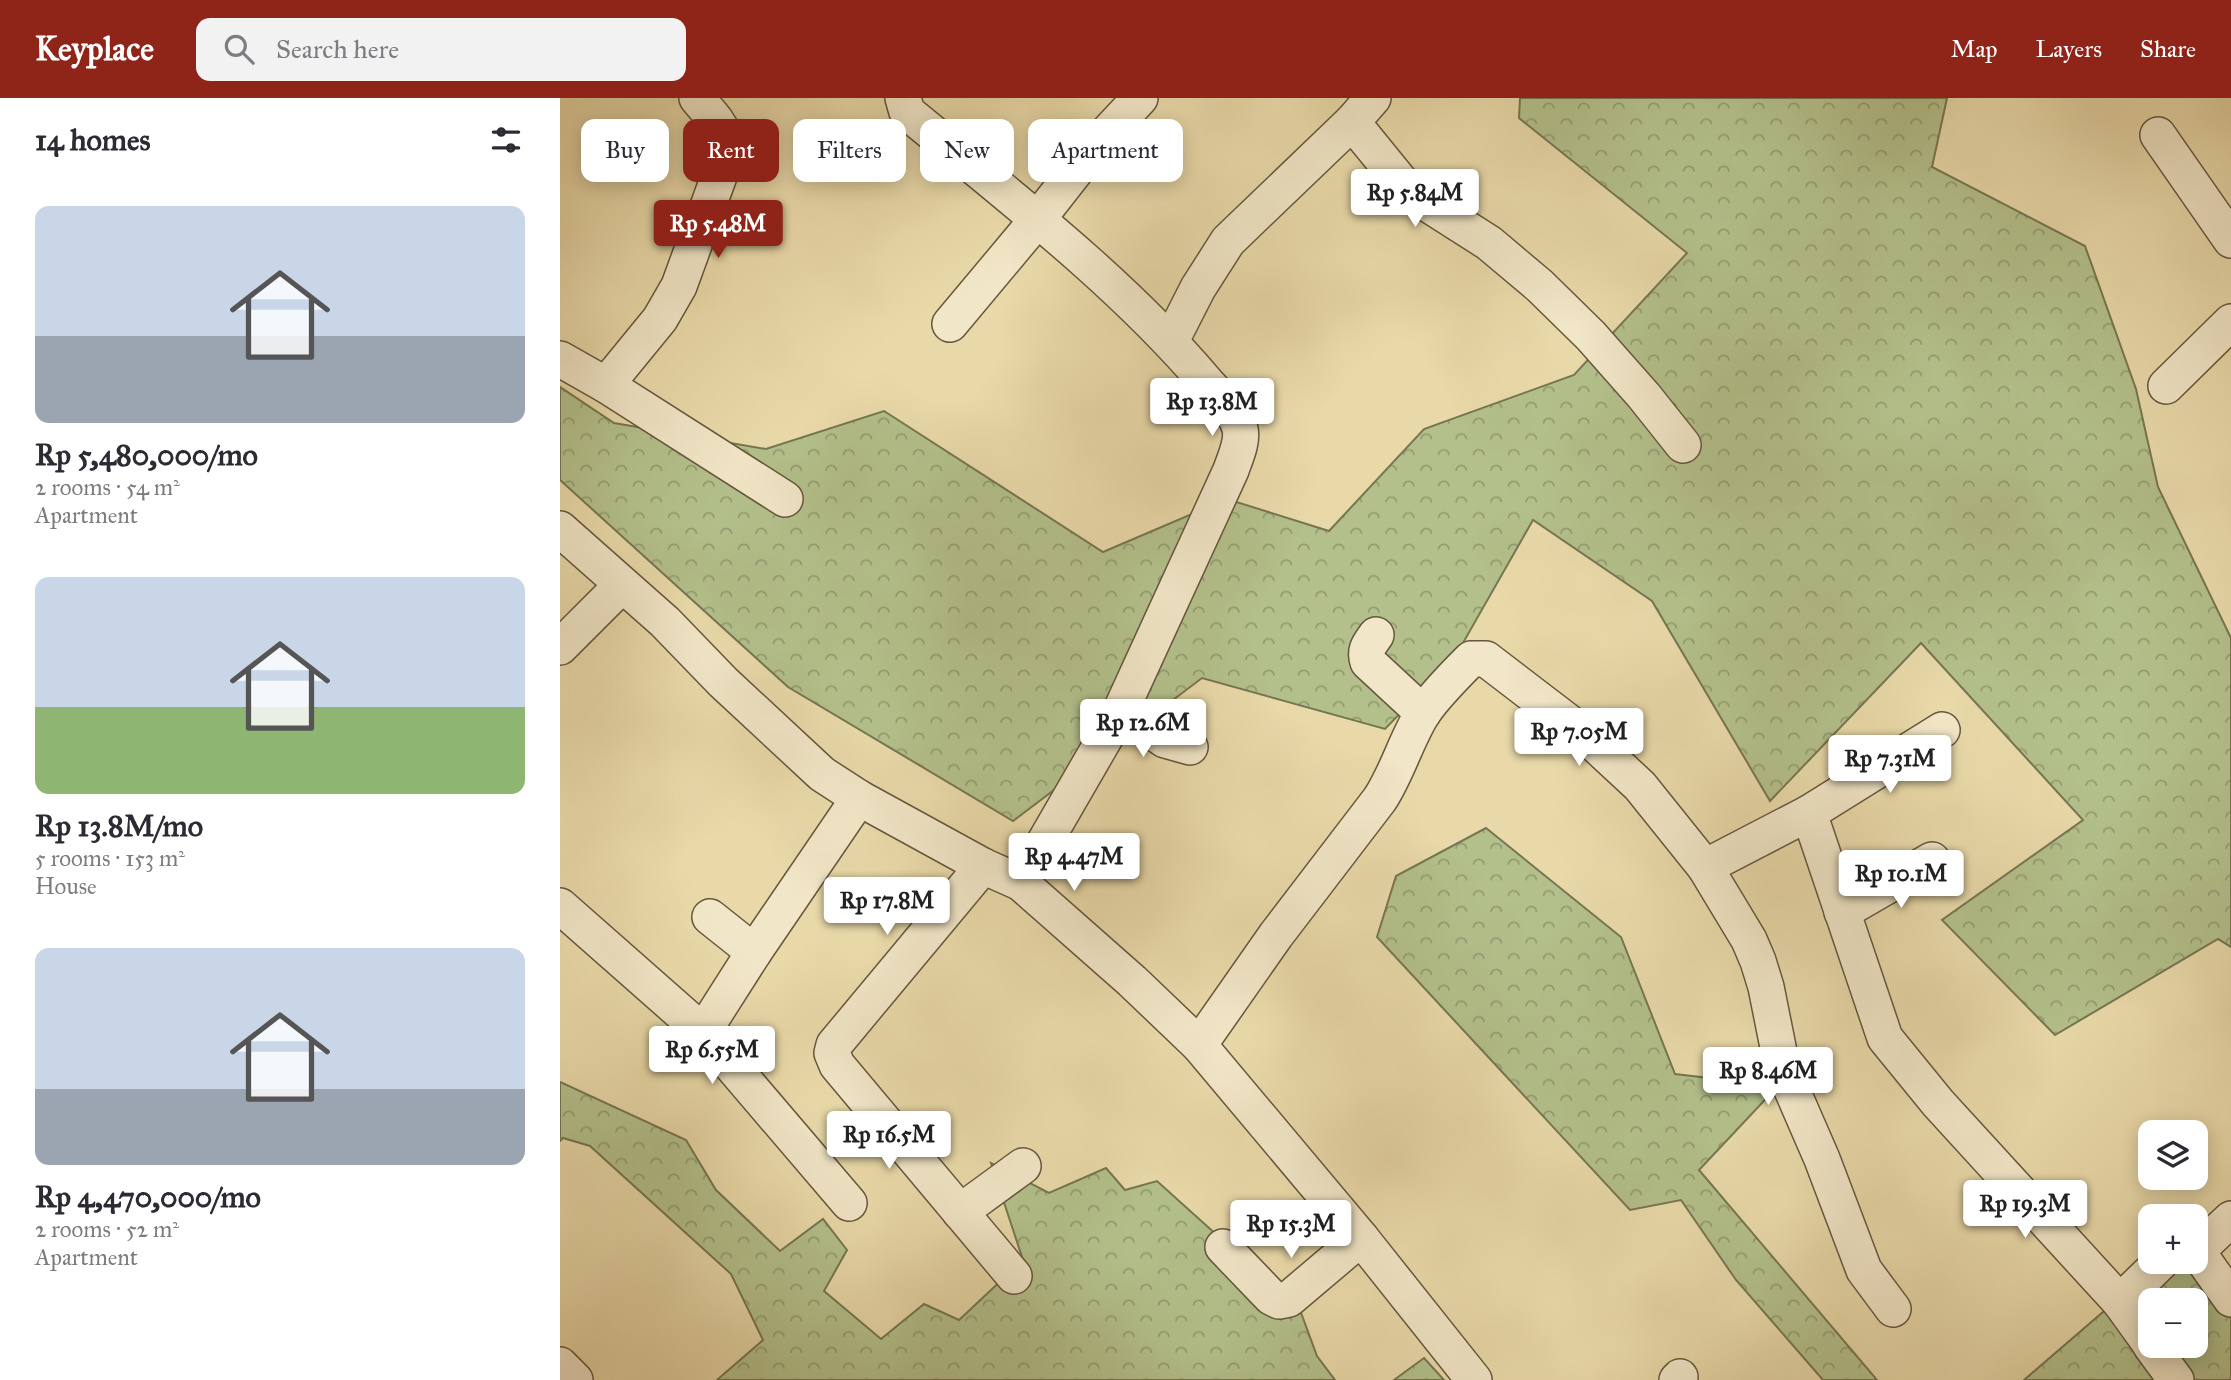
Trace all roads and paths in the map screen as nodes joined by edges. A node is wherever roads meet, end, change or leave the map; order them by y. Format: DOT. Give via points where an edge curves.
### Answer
graph roads {
  1 [pos="697,98"];
  2 [pos="903,98"];
  3 [pos="1140,98"];
  4 [pos="1362,110"];
  5 [pos="2158,135"];
  6 [pos="1037,220"];
  7 [pos="2231,240"];
  8 [pos="2231,322"];
  9 [pos="950,324"];
  10 [pos="1171,341"];
  11 [pos="560,359"];
  12 [pos="606,385"];
  13 [pos="2166,386"];
  14 [pos="1683,445"];
  15 [pos="785,499"];
  16 [pos="560,529"];
  17 [pos="622,585"];
  18 [pos="1376,635"];
  19 [pos="560,647"];
  20 [pos="1121,710"];
  21 [pos="1423,713"];
  22 [pos="1942,730"];
  23 [pos="1190,747"];
  24 [pos="859,798"];
  25 [pos="1809,813"];
  26 [pos="1932,860"];
  27 [pos="983,866"];
  28 [pos="1705,867"];
  29 [pos="1021,883"];
  30 [pos="560,906"];
  31 [pos="1842,912"];
  32 [pos="710,917"];
  33 [pos="754,952"];
  34 [pos="703,1032"];
  35 [pos="1199,1045"];
  36 [pos="1023,1166"];
  37 [pos="849,1203"];
  38 [pos="960,1212"];
  39 [pos="2231,1219"];
  40 [pos="1361,1238"];
  41 [pos="2208,1240"];
  42 [pos="1223,1247"];
  43 [pos="2208,1266"];
  44 [pos="2149,1274"];
  45 [pos="1014,1276"];
  46 [pos="2231,1299"];
  47 [pos="2120,1302"];
  48 [pos="1893,1309"];
  49 [pos="2138,1327"];
  50 [pos="2160,1358"];
  51 [pos="560,1365"];
  52 [pos="575,1380"];
  53 [pos="1474,1380"];
  54 [pos="2176,1380"];
  1 -- 12 [label="street" via="722,128 726,140 722,168 679,286 655,326"];
  2 -- 6 [label="street" via="907,112"];
  3 -- 6 [label="street"];
  4 -- 10 [label="street" via="1228,241"];
  4 -- 14 [label="street" via="1400,181 1489,243 1540,286 1591,336"];
  5 -- 7 [label="street"];
  6 -- 9 [label="street"];
  6 -- 10 [label="street"];
  8 -- 13 [label="street"];
  10 -- 20 [label="street" via="1233,413 1241,430 1239,448"];
  11 -- 12 [label="street"];
  12 -- 15 [label="street"];
  16 -- 17 [label="street"];
  17 -- 19 [label="street"];
  17 -- 24 [label="street" via="790,747"];
  18 -- 21 [label="street" via="1365,654 1368,662"];
  20 -- 23 [label="street" via="1165,740"];
  20 -- 29 [label="street"];
  21 -- 28 [label="street" via="1471,659 1486,659 1584,734 1640,786"];
  21 -- 35 [label="street" via="1380,799"];
  22 -- 25 [label="street"];
  24 -- 27 [label="street"];
  24 -- 33 [label="street"];
  25 -- 28 [label="street"];
  25 -- 31 [label="street"];
  26 -- 31 [label="street"];
  27 -- 29 [label="street"];
  27 -- 38 [label="street" via="832,1053 837,1066"];
  28 -- 48 [label="street" via="1758,961 1782,1067 1864,1270"];
  29 -- 35 [label="street"];
  30 -- 34 [label="street"];
  31 -- 47 [label="street" via="1885,1038 1938,1103"];
  32 -- 33 [label="street"];
  33 -- 34 [label="street"];
  34 -- 37 [label="street"];
  35 -- 40 [label="street"];
  36 -- 38 [label="street"];
  38 -- 45 [label="street"];
  39 -- 41 [label="street"];
  40 -- 42 [label="street" via="1289,1299 1279,1301"];
  40 -- 53 [label="street"];
  43 -- 46 [label="street"];
  44 -- 47 [label="street"];
  47 -- 49 [label="street"];
  50 -- 54 [label="street"];
  51 -- 52 [label="street"];
}
